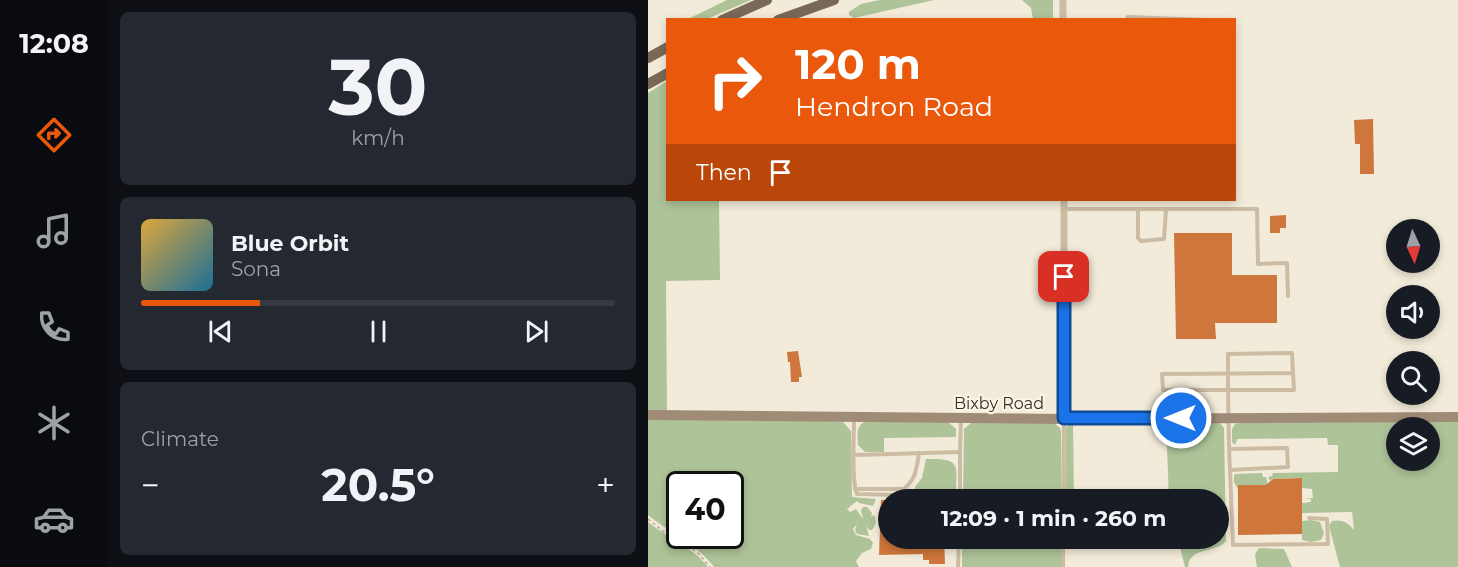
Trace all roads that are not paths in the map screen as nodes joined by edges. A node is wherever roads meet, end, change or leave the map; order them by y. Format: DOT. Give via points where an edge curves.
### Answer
graph roads {
  1 [pos="767,0"];
  2 [pos="834,0"];
  3 [pos="1063,0"];
  4 [pos="726,18"];
  5 [pos="784,18"];
  6 [pos="1063,18"];
  7 [pos="666,48"];
  8 [pos="648,58"];
  9 [pos="666,74"];
  10 [pos="648,84"];
  11 [pos="1064,201"];
  12 [pos="1064,209"];
  13 [pos="1138,209"];
  14 [pos="1166,209"];
  15 [pos="1288,296"];
  16 [pos="1228,372"];
  17 [pos="1293,374"];
  18 [pos="1228,390"];
  19 [pos="648,415"];
  20 [pos="854,417"];
  21 [pos="1458,417"];
  22 [pos="961,418"];
  23 [pos="1064,418"];
  24 [pos="1228,418"];
  25 [pos="1229,449"];
  26 [pos="960,452"];
  27 [pos="919,453"];
  28 [pos="855,455"];
  29 [pos="1230,470"];
  30 [pos="960,489"];
  31 [pos="1063,489"];
  32 [pos="1309,518"];
  33 [pos="959,549"];
  34 [pos="1063,549"];
  35 [pos="958,567"];
  36 [pos="1063,567"];
  1 -- 4 [label="main road"];
  2 -- 5 [label="main road"];
  3 -- 6 [label="street"];
  7 -- 8 [label="main road"];
  9 -- 10 [label="main road"];
  11 -- 12 [label="street"];
  12 -- 13 [label="lane"];
  12 -- 23 [label="street"];
  13 -- 14 [label="lane"];
  13 -- 14 [label="lane" via="1141,241 1164,239"];
  14 -- 15 [label="lane" via="1257,209 1258,264 1287,263"];
  16 -- 17 [label="lane"];
  16 -- 17 [label="lane" via="1228,354 1292,353"];
  16 -- 18 [label="lane"];
  16 -- 18 [label="lane" via="1162,374 1163,390"];
  17 -- 18 [label="lane" via="1294,390"];
  18 -- 24 [label="lane"];
  19 -- 20 [label="street, Bixby Road"];
  20 -- 22 [label="street, Bixby Road"];
  20 -- 28 [label="lane"];
  21 -- 24 [label="street, Bixby Road"];
  22 -- 23 [label="street, Bixby Road"];
  22 -- 26 [label="lane"];
  23 -- 24 [label="street, Bixby Road"];
  23 -- 31 [label="lane"];
  24 -- 25 [label="lane"];
  25 -- 29 [label="lane"];
  25 -- 29 [label="lane" via="1287,448 1288,468"];
  26 -- 27 [label="lane"];
  26 -- 30 [label="lane"];
  27 -- 28 [label="lane"];
  27 -- 28 [label="lane" via="916,475 898,495 857,494"];
  29 -- 32 [label="lane" via="1233,545 1328,544 1327,519"];
  33 -- 35 [label="lane"];
  34 -- 36 [label="lane"];
}
